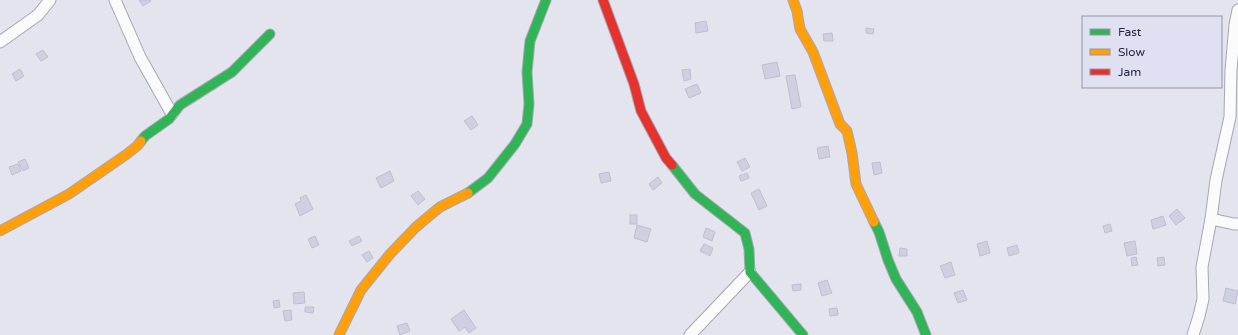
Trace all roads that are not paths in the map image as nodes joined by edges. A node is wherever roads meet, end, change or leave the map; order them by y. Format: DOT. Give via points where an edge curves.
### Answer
graph roads {
  1 [pos="50,0"];
  2 [pos="116,0"];
  3 [pos="546,0"];
  4 [pos="603,0"];
  5 [pos="793,0"];
  6 [pos="1238,10"];
  7 [pos="270,34"];
  8 [pos="0,42"];
  9 [pos="172,114"];
  10 [pos="1211,219"];
  11 [pos="1238,224"];
  12 [pos="0,231"];
  13 [pos="750,272"];
  14 [pos="339,335"];
  15 [pos="690,335"];
  16 [pos="803,335"];
  17 [pos="926,335"];
  18 [pos="1193,335"];
  1 -- 8 [label="street" via="38,15"];
  2 -- 9 [label="street" via="140,57"];
  3 -- 14 [label="street" via="530,41 527,124 515,144 488,178 471,192 440,207 390,254 361,290"];
  4 -- 13 [label="street" via="634,84 641,111 666,158 695,194 745,233"];
  5 -- 17 [label="street" via="800,30 814,52 840,124 846,131 856,184 879,232 896,279 917,312"];
  6 -- 10 [label="street" via="1234,26 1230,117 1216,180"];
  7 -- 9 [label="street" via="232,72 180,105"];
  9 -- 12 [label="street" via="127,154 76,190"];
  10 -- 11 [label="street"];
  10 -- 18 [label="street" via="1202,266 1203,299"];
  13 -- 15 [label="street"];
  13 -- 16 [label="street"];
}
